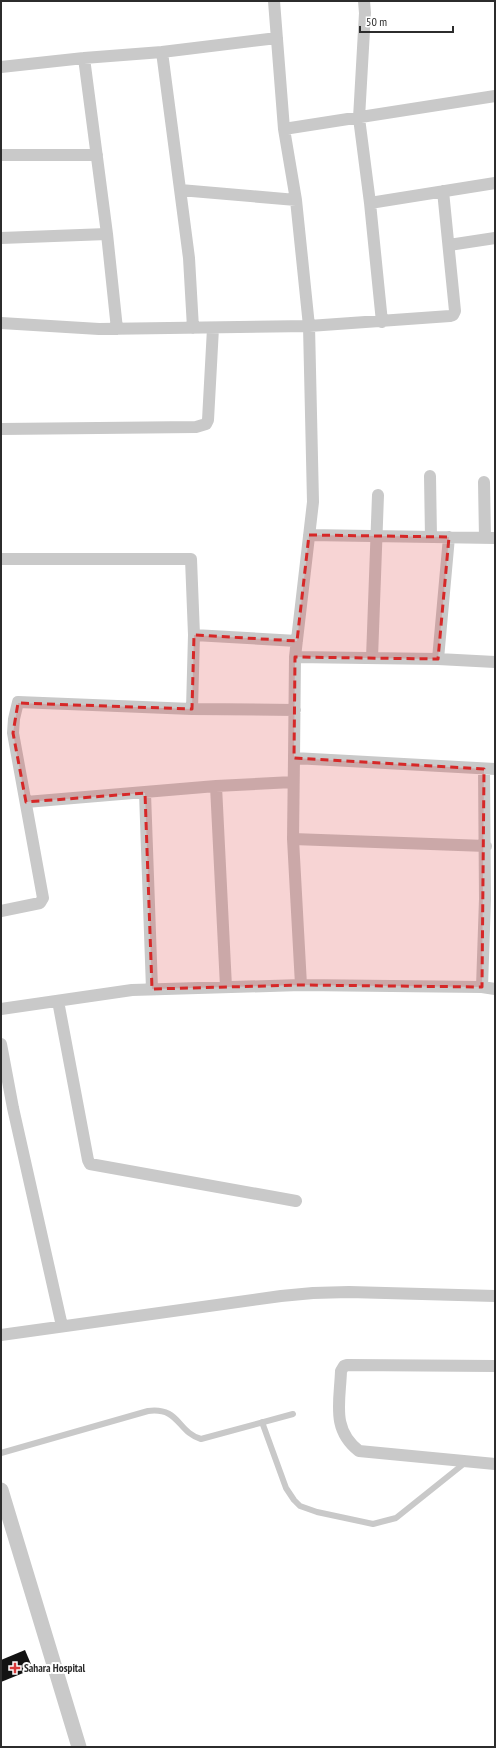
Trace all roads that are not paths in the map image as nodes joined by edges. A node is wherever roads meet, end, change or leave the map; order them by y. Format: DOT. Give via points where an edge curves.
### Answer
graph roads {
  1 [pos="274,1"];
  2 [pos="364,1"];
  3 [pos="277,38"];
  4 [pos="162,52"];
  5 [pos="84,58"];
  6 [pos="1,67"];
  7 [pos="495,96"];
  8 [pos="359,118"];
  9 [pos="284,129"];
  10 [pos="1,155"];
  11 [pos="97,155"];
  12 [pos="495,183"];
  13 [pos="180,190"];
  14 [pos="443,191"];
  15 [pos="296,200"];
  16 [pos="370,203"];
  17 [pos="107,234"];
  18 [pos="1,238"];
  19 [pos="495,238"];
  20 [pos="449,245"];
  21 [pos="382,322"];
  22 [pos="1,323"];
  23 [pos="309,326"];
  24 [pos="193,328"];
  25 [pos="213,328"];
  26 [pos="117,329"];
  27 [pos="1,429"];
  28 [pos="430,476"];
  29 [pos="484,482"];
  30 [pos="378,496"];
  31 [pos="309,535"];
  32 [pos="376,536"];
  33 [pos="431,537"];
  34 [pos="449,537"];
  35 [pos="490,538"];
  36 [pos="1,559"];
  37 [pos="194,635"];
  38 [pos="297,641"];
  39 [pos="295,657"];
  40 [pos="372,658"];
  41 [pos="438,659"];
  42 [pos="495,662"];
  43 [pos="192,709"];
  44 [pos="295,710"];
  45 [pos="294,758"];
  46 [pos="490,769"];
  47 [pos="293,782"];
  48 [pos="216,786"];
  49 [pos="145,793"];
  50 [pos="26,802"];
  51 [pos="293,839"];
  52 [pos="486,846"];
  53 [pos="490,900"];
  54 [pos="1,911"];
  55 [pos="301,985"];
  56 [pos="226,987"];
  57 [pos="482,987"];
  58 [pos="152,989"];
  59 [pos="495,989"];
  60 [pos="58,1001"];
  61 [pos="1,1009"];
  62 [pos="1,1044"];
  63 [pos="296,1201"];
  64 [pos="495,1296"];
  65 [pos="62,1326"];
  66 [pos="1,1335"];
  67 [pos="495,1366"];
  68 [pos="293,1414"];
  69 [pos="262,1422"];
  70 [pos="1,1453"];
  71 [pos="467,1461"];
  72 [pos="495,1464"];
  73 [pos="1,1490"];
  74 [pos="79,1747"];
  1 -- 3 [label="street"];
  2 -- 8 [label="street"];
  3 -- 4 [label="street"];
  3 -- 9 [label="street"];
  4 -- 5 [label="street"];
  4 -- 13 [label="street"];
  5 -- 6 [label="street"];
  5 -- 11 [label="street"];
  7 -- 8 [label="street"];
  8 -- 9 [label="street"];
  8 -- 16 [label="street"];
  9 -- 15 [label="street"];
  10 -- 11 [label="street"];
  11 -- 17 [label="street"];
  12 -- 14 [label="street"];
  13 -- 15 [label="street"];
  13 -- 24 [label="street" via="189,258"];
  14 -- 16 [label="street"];
  14 -- 20 [label="street"];
  15 -- 23 [label="street"];
  16 -- 21 [label="street"];
  17 -- 18 [label="street"];
  17 -- 26 [label="street"];
  19 -- 20 [label="street"];
  20 -- 21 [label="street" via="453,315"];
  21 -- 23 [label="street"];
  22 -- 26 [label="street"];
  23 -- 25 [label="street"];
  23 -- 31 [label="street" via="313,502"];
  24 -- 25 [label="street"];
  24 -- 26 [label="street"];
  25 -- 27 [label="street" via="208,420 204,425"];
  28 -- 33 [label="street"];
  29 -- 35 [label="street"];
  30 -- 32 [label="street"];
  31 -- 32 [label="street"];
  31 -- 38 [label="street"];
  32 -- 33 [label="street"];
  32 -- 40 [label="street"];
  33 -- 34 [label="street"];
  34 -- 35 [label="street"];
  34 -- 41 [label="street"];
  36 -- 37 [label="street" via="191,559"];
  37 -- 38 [label="street"];
  37 -- 43 [label="street"];
  38 -- 39 [label="street"];
  39 -- 40 [label="street"];
  39 -- 44 [label="street"];
  40 -- 41 [label="street"];
  41 -- 42 [label="street"];
  43 -- 44 [label="street"];
  43 -- 50 [label="street" via="18,702 13,733"];
  44 -- 45 [label="street"];
  45 -- 46 [label="street"];
  45 -- 47 [label="street"];
  46 -- 52 [label="street"];
  47 -- 48 [label="street"];
  47 -- 51 [label="street"];
  48 -- 49 [label="street"];
  48 -- 56 [label="street"];
  49 -- 50 [label="street"];
  49 -- 58 [label="street"];
  50 -- 54 [label="street" via="42,901"];
  51 -- 52 [label="street"];
  51 -- 55 [label="street"];
  52 -- 53 [label="street"];
  53 -- 57 [label="street"];
  55 -- 56 [label="street"];
  55 -- 57 [label="street"];
  56 -- 58 [label="street"];
  57 -- 59 [label="street"];
  58 -- 60 [label="street"];
  60 -- 61 [label="street"];
  60 -- 63 [label="street" via="89,1163"];
  62 -- 65 [label="street"];
  64 -- 65 [label="street" via="313,1293"];
  65 -- 66 [label="street"];
  67 -- 71 [label="street" via="350,1364 344,1366 341,1372 340,1425 345,1436 359,1450"];
  68 -- 69 [label="lane"];
  69 -- 70 [label="lane" via="201,1439 189,1433 174,1416 158,1410 148,1411"];
  69 -- 71 [label="lane" via="286,1488 300,1506 373,1524 396,1518"];
  71 -- 72 [label="street"];
  73 -- 74 [label="street"];
}
